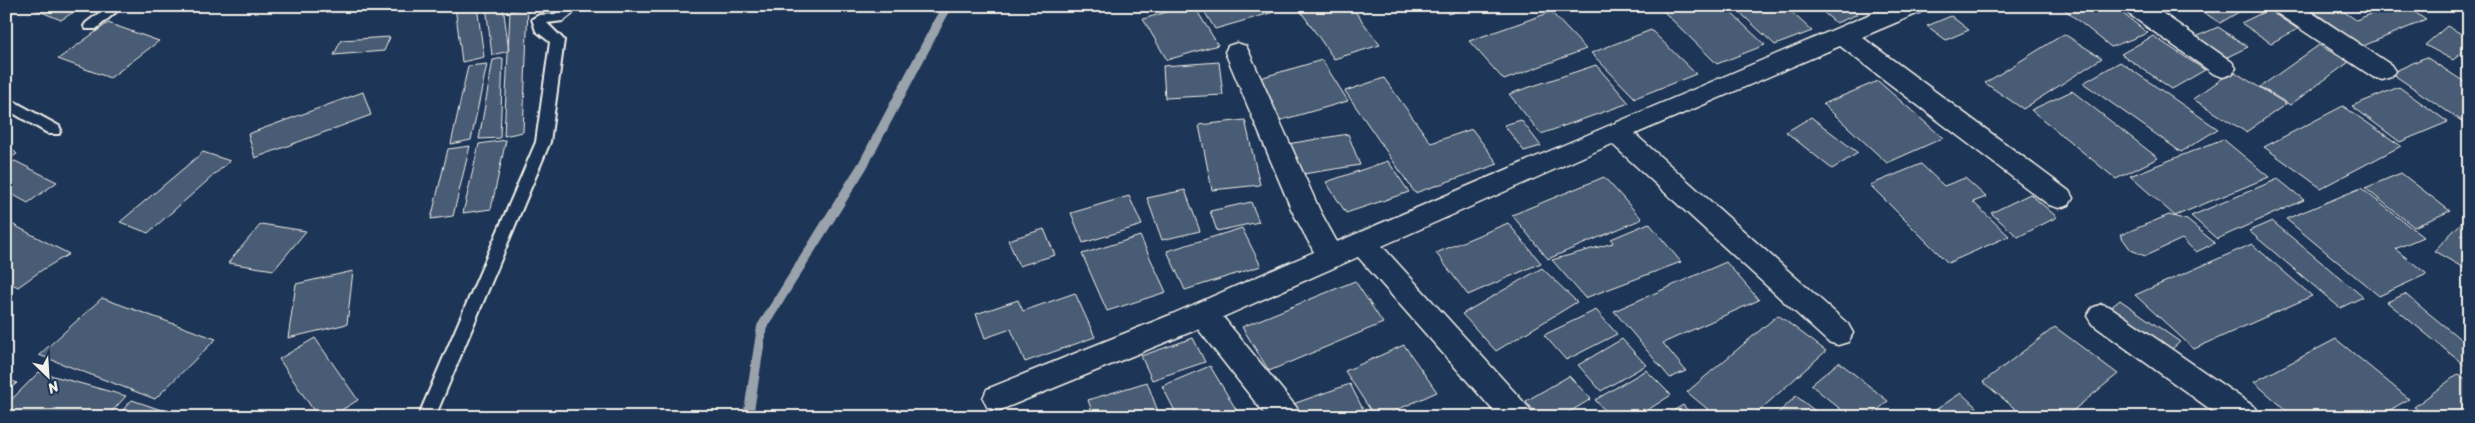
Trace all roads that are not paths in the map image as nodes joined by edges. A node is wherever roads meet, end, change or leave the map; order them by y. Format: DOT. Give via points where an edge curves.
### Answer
graph roads {
  1 [pos="117,6"];
  2 [pos="576,6"];
  3 [pos="1912,6"];
  4 [pos="2135,6"];
  5 [pos="2284,6"];
  6 [pos="90,26"];
  7 [pos="1843,35"];
  8 [pos="1237,52"];
  9 [pos="2223,68"];
  10 [pos="2382,71"];
  11 [pos="6,102"];
  12 [pos="54,130"];
  13 [pos="1616,132"];
  14 [pos="2059,198"];
  15 [pos="1362,243"];
  16 [pos="1330,256"];
  17 [pos="1203,314"];
  18 [pos="2102,316"];
  19 [pos="1838,333"];
  20 [pos="998,398"];
  21 [pos="426,417"];
  22 [pos="1286,417"];
  23 [pos="1518,417"];
  24 [pos="2245,417"];
  1 -- 6 [label="lane"];
  2 -- 21 [label="lane" via="558,18 539,19 541,28 558,40 543,142"];
  3 -- 7 [label="street"];
  4 -- 9 [label="street"];
  5 -- 10 [label="street"];
  7 -- 13 [label="street"];
  7 -- 14 [label="street"];
  8 -- 16 [label="street" via="1306,210"];
  11 -- 12 [label="lane"];
  13 -- 15 [label="street"];
  13 -- 19 [label="street"];
  15 -- 16 [label="street"];
  15 -- 23 [label="street"];
  16 -- 17 [label="street"];
  17 -- 20 [label="street"];
  17 -- 22 [label="street"];
  18 -- 24 [label="street"];
}
